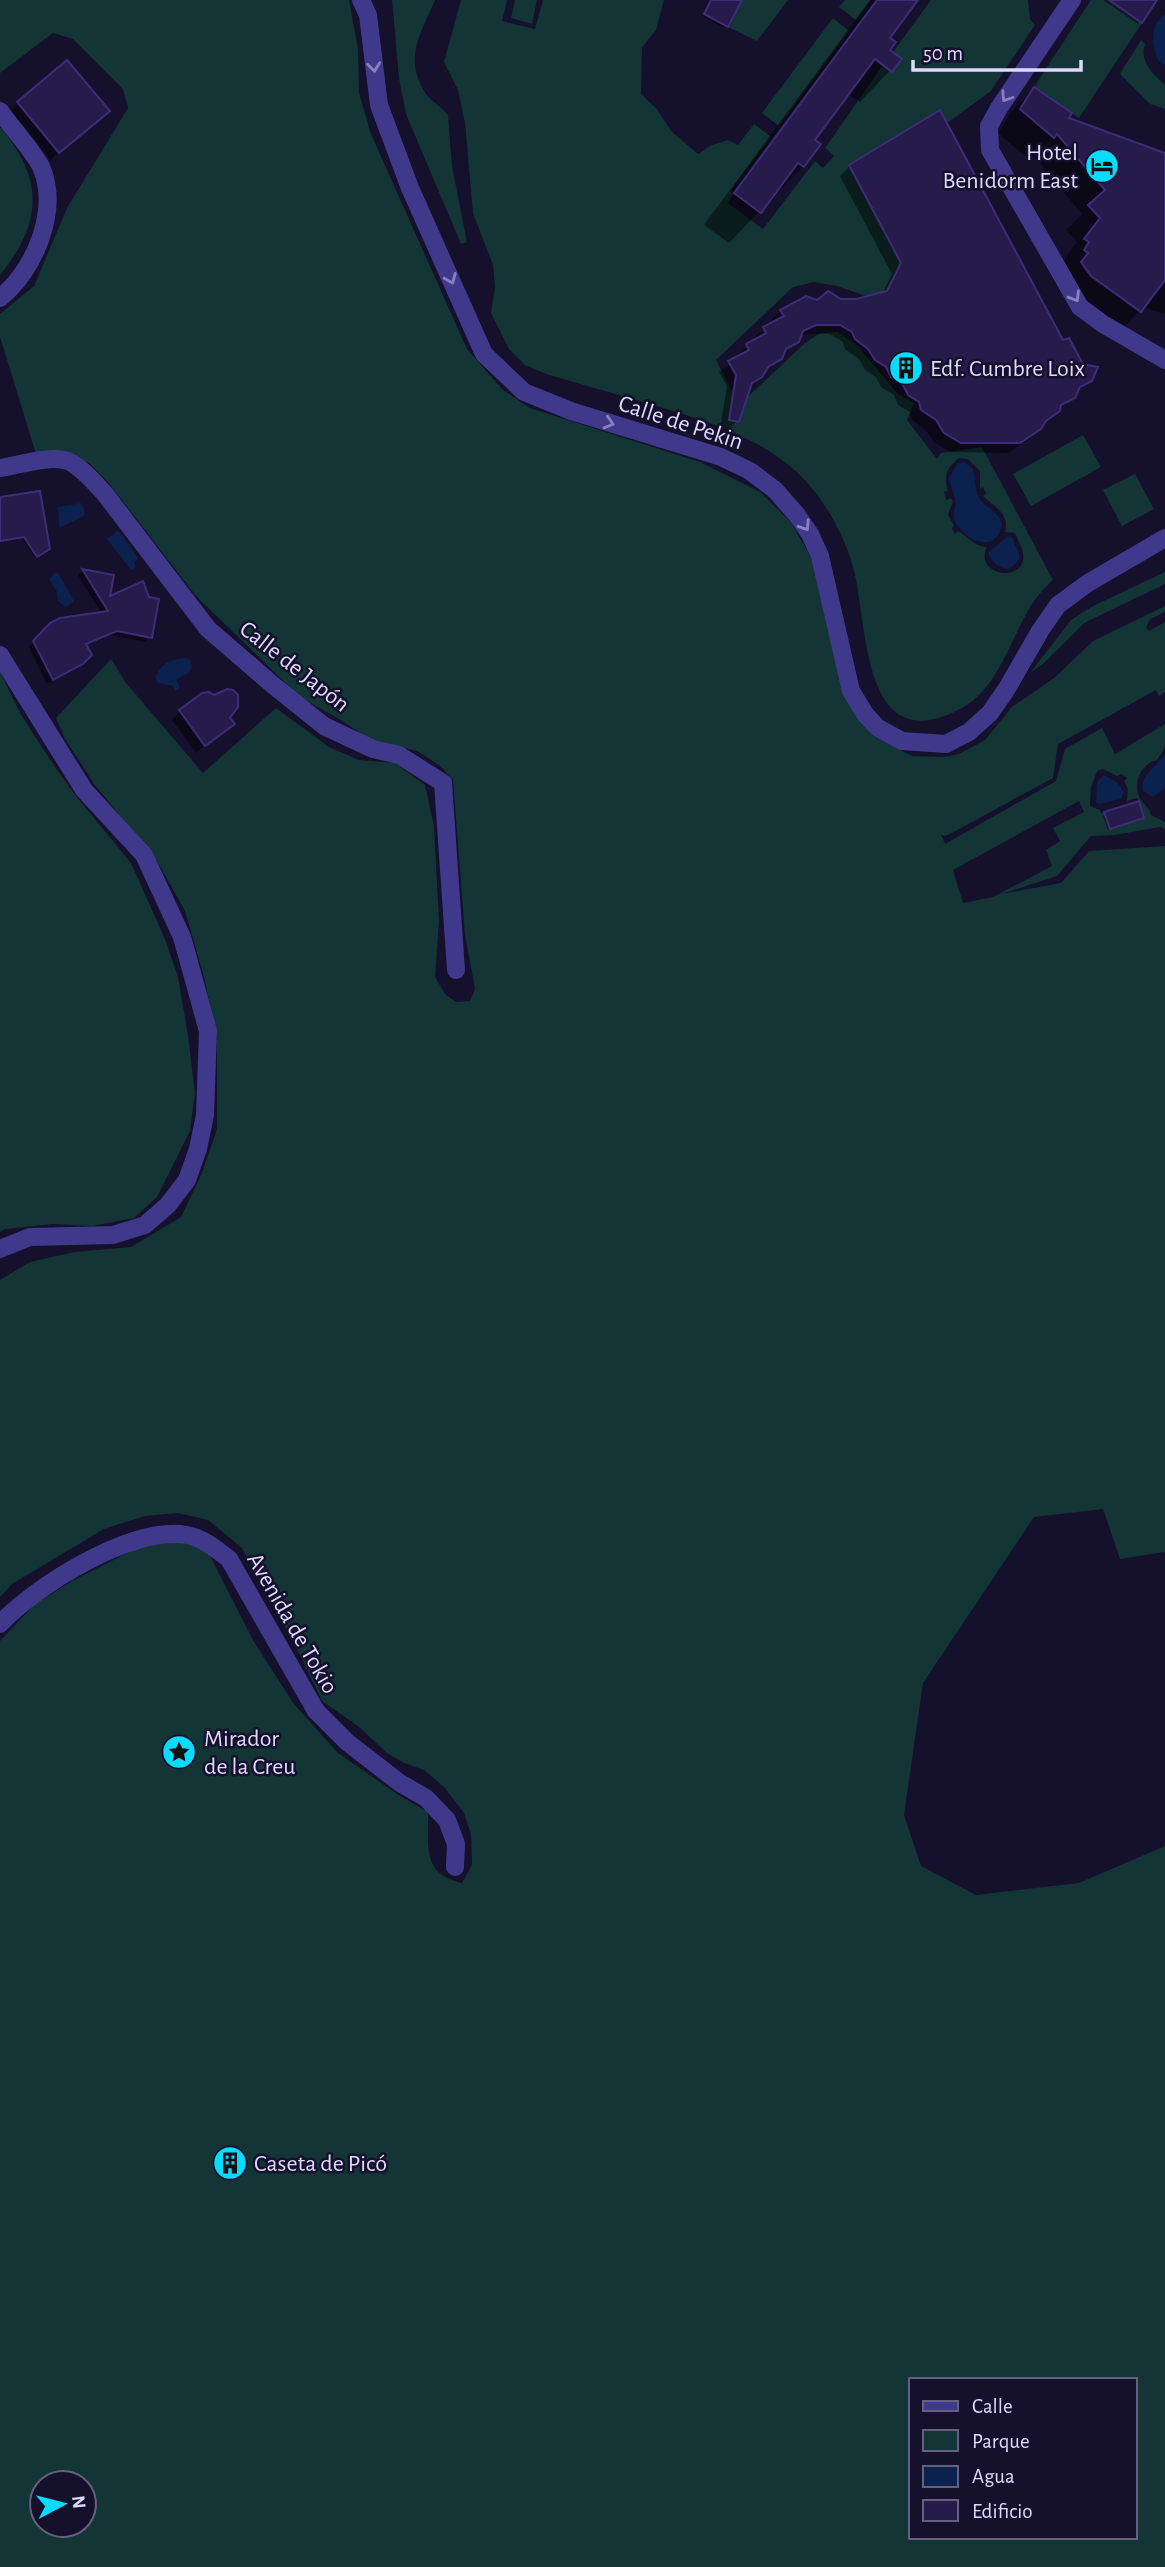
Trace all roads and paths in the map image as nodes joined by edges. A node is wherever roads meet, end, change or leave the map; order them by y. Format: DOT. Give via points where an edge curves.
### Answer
graph roads {
  1 [pos="362,0"];
  2 [pos="1072,0"];
  3 [pos="0,111"];
  4 [pos="0,298"];
  5 [pos="1165,360"];
  6 [pos="0,468"];
  7 [pos="1165,538"];
  8 [pos="0,655"];
  9 [pos="456,970"];
  10 [pos="0,1250"];
  11 [pos="0,1624"];
  12 [pos="455,1867"];
  1 -- 7 [label="street, Calle de Pekin, one-way" via="368,15 379,105 410,188 484,354 524,393 721,457 775,489 810,534 820,556 851,691 878,728 902,741 946,744 969,732 990,713 1058,605"];
  2 -- 5 [label="street, one-way" via="989,126 990,150 1080,307"];
  3 -- 4 [label="street" via="42,169 49,205 26,270"];
  6 -- 9 [label="street, Calle de Japón" via="52,460 70,462 105,494 208,629 272,685 324,726 373,749 399,755 443,782"];
  8 -- 10 [label="street" via="83,790 144,855 183,937 208,1031 205,1115 198,1149 187,1180 169,1205 145,1225 113,1235 30,1237"];
  11 -- 12 [label="street, Avenida de Tokio" via="44,1586 141,1539 189,1535 211,1545 229,1559 316,1711 347,1742 426,1798 447,1820 456,1844"];
}
